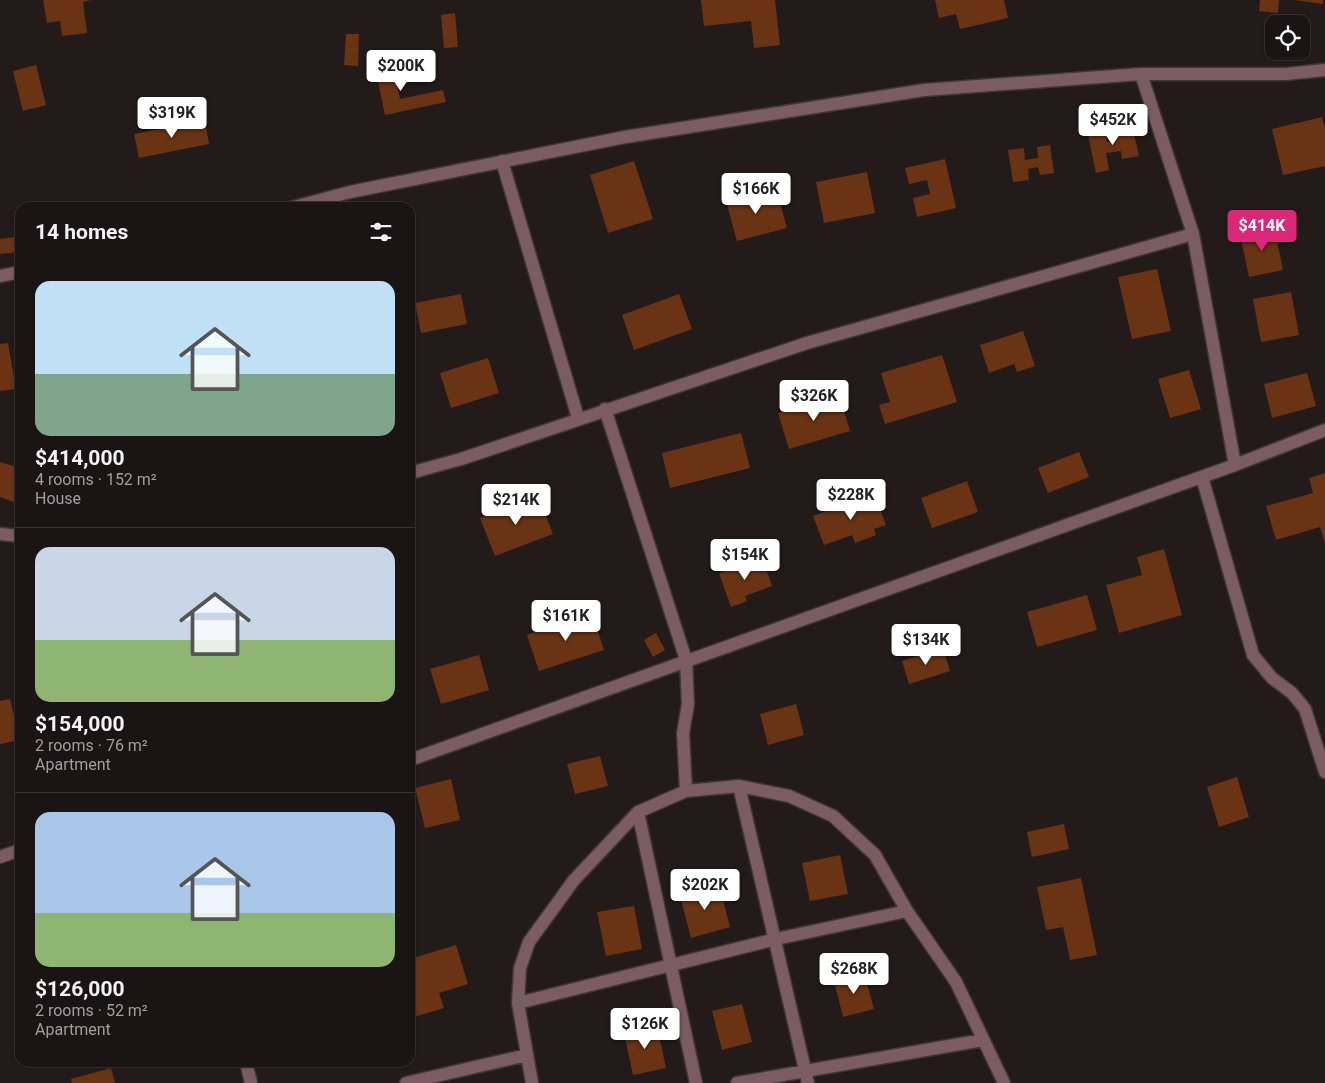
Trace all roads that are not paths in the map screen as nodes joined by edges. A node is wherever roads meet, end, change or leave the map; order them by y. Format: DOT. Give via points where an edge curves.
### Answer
graph roads {
  1 [pos="1325,70"];
  2 [pos="1141,74"];
  3 [pos="502,161"];
  4 [pos="317,202"];
  5 [pos="1194,234"];
  6 [pos="15,273"];
  7 [pos="0,276"];
  8 [pos="605,409"];
  9 [pos="578,418"];
  10 [pos="1325,430"];
  11 [pos="1235,465"];
  12 [pos="415,472"];
  13 [pos="1202,477"];
  14 [pos="0,534"];
  15 [pos="15,536"];
  16 [pos="686,660"];
  17 [pos="415,758"];
  18 [pos="1325,772"];
  19 [pos="739,786"];
  20 [pos="686,791"];
  21 [pos="638,812"];
  22 [pos="15,852"];
  23 [pos="0,857"];
  24 [pos="907,911"];
  25 [pos="776,939"];
  26 [pos="670,966"];
  27 [pos="518,1002"];
  28 [pos="983,1040"];
  29 [pos="528,1055"];
  30 [pos="247,1067"];
  31 [pos="806,1077"];
  32 [pos="252,1083"];
  33 [pos="406,1083"];
  34 [pos="532,1083"];
  35 [pos="696,1083"];
  36 [pos="736,1083"];
  37 [pos="1004,1083"];
  1 -- 2 [label="street" via="1286,74"];
  2 -- 3 [label="street" via="924,90 625,137"];
  2 -- 5 [label="street"];
  3 -- 4 [label="street"];
  3 -- 9 [label="street"];
  5 -- 8 [label="street" via="807,343"];
  5 -- 11 [label="street"];
  6 -- 7 [label="street"];
  8 -- 9 [label="street"];
  8 -- 16 [label="street"];
  9 -- 12 [label="street"];
  10 -- 11 [label="street"];
  11 -- 13 [label="street"];
  13 -- 16 [label="street"];
  13 -- 18 [label="street" via="1254,655 1272,678 1292,693 1305,709"];
  14 -- 15 [label="street"];
  16 -- 17 [label="street"];
  16 -- 20 [label="street" via="688,704 682,734"];
  19 -- 20 [label="street"];
  19 -- 24 [label="street" via="789,796 833,816 875,855"];
  19 -- 25 [label="street"];
  20 -- 21 [label="street"];
  21 -- 26 [label="street"];
  21 -- 27 [label="street" via="574,880 530,942 520,968"];
  22 -- 23 [label="street"];
  24 -- 25 [label="street"];
  24 -- 28 [label="street" via="956,982"];
  25 -- 26 [label="street"];
  25 -- 31 [label="street"];
  26 -- 27 [label="street"];
  26 -- 35 [label="street"];
  27 -- 29 [label="street"];
  28 -- 31 [label="street"];
  28 -- 37 [label="street"];
  29 -- 33 [label="street"];
  29 -- 34 [label="street"];
  30 -- 32 [label="street"];
  31 -- 36 [label="street"];
}
